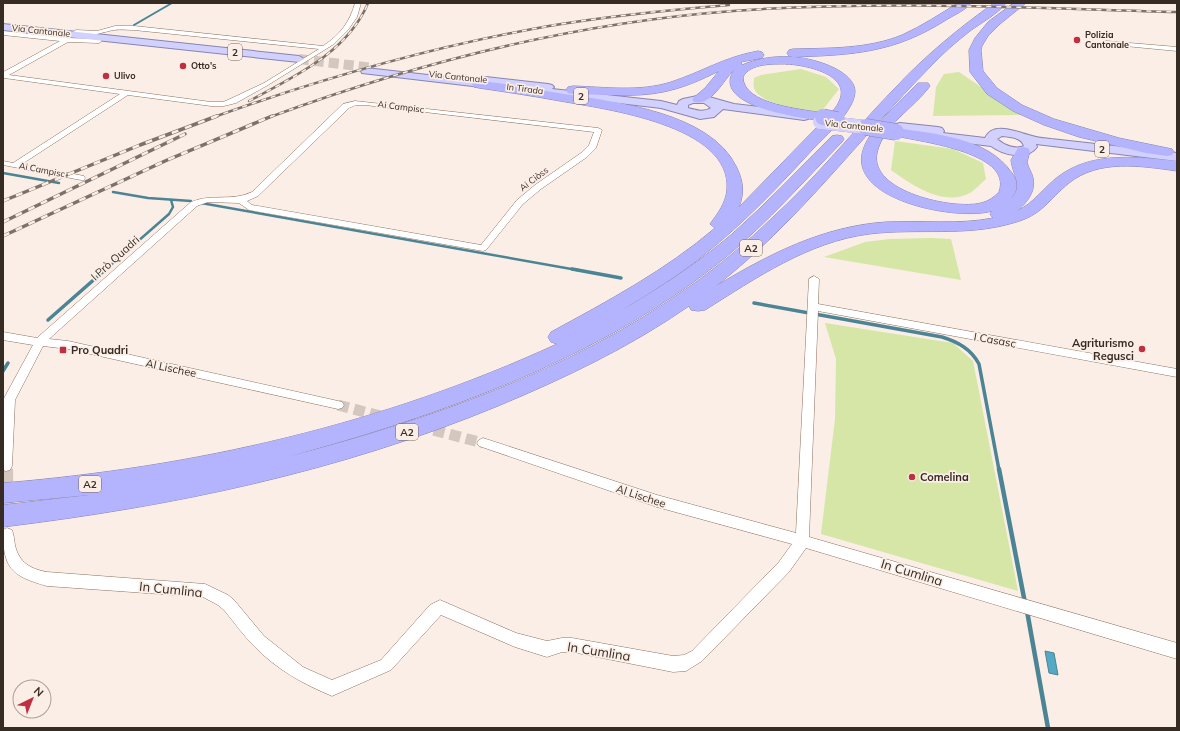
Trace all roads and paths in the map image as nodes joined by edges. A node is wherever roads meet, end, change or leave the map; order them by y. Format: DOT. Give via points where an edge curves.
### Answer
graph roads {
  1 [pos="358,3"];
  2 [pos="966,3"];
  3 [pos="987,3"];
  4 [pos="1001,3"];
  5 [pos="1021,3"];
  6 [pos="996,21"];
  7 [pos="3,27"];
  8 [pos="118,28"];
  9 [pos="3,32"];
  10 [pos="13,34"];
  11 [pos="91,34"];
  12 [pos="114,36"];
  13 [pos="73,38"];
  14 [pos="3,39"];
  15 [pos="144,42"];
  16 [pos="1106,43"];
  17 [pos="324,48"];
  18 [pos="1177,49"];
  19 [pos="781,53"];
  20 [pos="370,69"];
  21 [pos="4,77"];
  22 [pos="478,84"];
  23 [pos="888,85"];
  24 [pos="573,90"];
  25 [pos="125,94"];
  26 [pos="699,99"];
  27 [pos="685,105"];
  28 [pos="714,108"];
  29 [pos="820,119"];
  30 [pos="838,120"];
  31 [pos="862,122"];
  32 [pos="598,130"];
  33 [pos="897,130"];
  34 [pos="1026,146"];
  35 [pos="1177,154"];
  36 [pos="1177,158"];
  37 [pos="1177,162"];
  38 [pos="3,163"];
  39 [pos="15,165"];
  40 [pos="1177,166"];
  41 [pos="81,178"];
  42 [pos="209,197"];
  43 [pos="241,200"];
  44 [pos="912,226"];
  45 [pos="483,248"];
  46 [pos="691,256"];
  47 [pos="814,278"];
  48 [pos="813,312"];
  49 [pos="3,336"];
  50 [pos="40,341"];
  51 [pos="1177,373"];
  52 [pos="338,405"];
  53 [pos="442,410"];
  54 [pos="483,443"];
  55 [pos="6,466"];
  56 [pos="3,493"];
  57 [pos="5,525"];
  58 [pos="802,542"];
  59 [pos="1177,651"];
  1 -- 17 [label="street" via="349,24"];
  2 -- 19 [label="highway" via="920,30 885,44 849,51"];
  3 -- 23 [label="highway" via="936,40"];
  4 -- 53 [label="highway, A2" via="925,64 775,226 703,287 666,313 560,371"];
  5 -- 6 [label="highway"];
  6 -- 33 [label="highway" via="949,59 915,94 876,140 869,158 871,168 880,182 916,202 944,208 968,209 990,206 1004,198 1009,188 1007,178 999,167 985,157 950,142"];
  6 -- 35 [label="highway" via="979,39 974,50 974,58 980,76 1001,97 1039,118 1076,132 1126,145"];
  7 -- 11 [label="street"];
  7 -- 13 [label="main road, Via Cantonale / 2"];
  8 -- 11 [label="street"];
  8 -- 12 [label="street" via="110,32"];
  8 -- 17 [label="street" via="140,28"];
  9 -- 10 [label="street"];
  9 -- 13 [label="main road, Via Cantonale / 2"];
  10 -- 13 [label="street"];
  10 -- 14 [label="street"];
  11 -- 12 [label="street"];
  12 -- 15 [label="street"];
  13 -- 15 [label="main road, 2"];
  13 -- 15 [label="main road, 2" via="296,61"];
  13 -- 21 [label="street" via="11,70"];
  16 -- 18 [label="street"];
  17 -- 25 [label="street" via="272,81 227,103 211,104"];
  19 -- 24 [label="highway" via="732,60 688,80 662,88 631,91"];
  19 -- 26 [label="highway" via="747,60 730,67 719,76 712,90"];
  20 -- 22 [label="main road, In Tirada / 2"];
  20 -- 24 [label="main road, Via Cantonale / 2"];
  21 -- 25 [label="street"];
  22 -- 27 [label="main road, In Tirada / 2" via="661,105"];
  22 -- 46 [label="highway, A2" via="591,102 641,113 680,126 711,143 732,168 735,195 726,216"];
  24 -- 27 [label="main road, Via Cantonale / 2"];
  25 -- 39 [label="street"];
  26 -- 27 [label="main road"];
  26 -- 28 [label="main road" via="707,100"];
  27 -- 28 [label="main road" via="690,114 700,115"];
  28 -- 29 [label="main road, Via Cantonale" via="733,112"];
  29 -- 30 [label="highway, A2, bridge"];
  29 -- 31 [label="main road, Via Cantonale, bridge"];
  29 -- 46 [label="highway, A2" via="750,99 736,85 736,78 740,72 753,64 769,61 811,64 842,78 848,86 848,99 837,115 753,202"];
  30 -- 33 [label="main road, Via Cantonale"];
  31 -- 33 [label="highway, bridge"];
  31 -- 53 [label="highway, A2" via="755,222 670,290 569,347 512,373"];
  32 -- 43 [label="street, Ai Campisc" via="355,103 342,108 258,192"];
  32 -- 45 [label="street, Ai Ciòss" via="593,146 520,202"];
  33 -- 34 [label="main road, Via Cantonale" via="993,139 1007,150"];
  34 -- 36 [label="main road, 2" via="1052,143"];
  34 -- 37 [label="main road, 2"];
  34 -- 44 [label="highway, A2" via="1019,157 1025,177 1025,189 1020,200 1012,206 982,218"];
  38 -- 39 [label="street, Ai Campisc"];
  39 -- 41 [label="street, Ai Campisc"];
  40 -- 44 [label="highway, A2" via="1131,162 1093,166 1067,177 1036,207 1014,218 968,226"];
  42 -- 43 [label="street, Ai Campisc" via="229,202"];
  42 -- 50 [label="street, I Prò Quadri" via="194,204"];
  43 -- 45 [label="street, Ai Campisc" via="249,207"];
  44 -- 53 [label="highway, A2" via="858,230 800,248 757,270 637,342 583,371 505,405"];
  46 -- 53 [label="highway, A2" via="652,283 479,381"];
  47 -- 48 [label="street"];
  48 -- 51 [label="street, I Casasc"];
  48 -- 58 [label="street"];
  49 -- 50 [label="street, Al Lischee"];
  50 -- 52 [label="street, Al Lischee"];
  50 -- 55 [label="street" via="9,400"];
  53 -- 56 [label="highway, A2" via="239,458 114,481"];
  53 -- 57 [label="highway, A2" via="367,445 295,466"];
  54 -- 58 [label="street, Al Lischee" via="657,501"];
  57 -- 58 [label="street, In Cumlina" via="11,558 16,566 35,576 47,579 193,589 216,595 229,605 258,641 304,675 332,688 386,665 440,607 515,640 547,650 572,645 686,664 697,656 784,567"];
  58 -- 59 [label="street, In Cumlina" via="865,558"];
}
